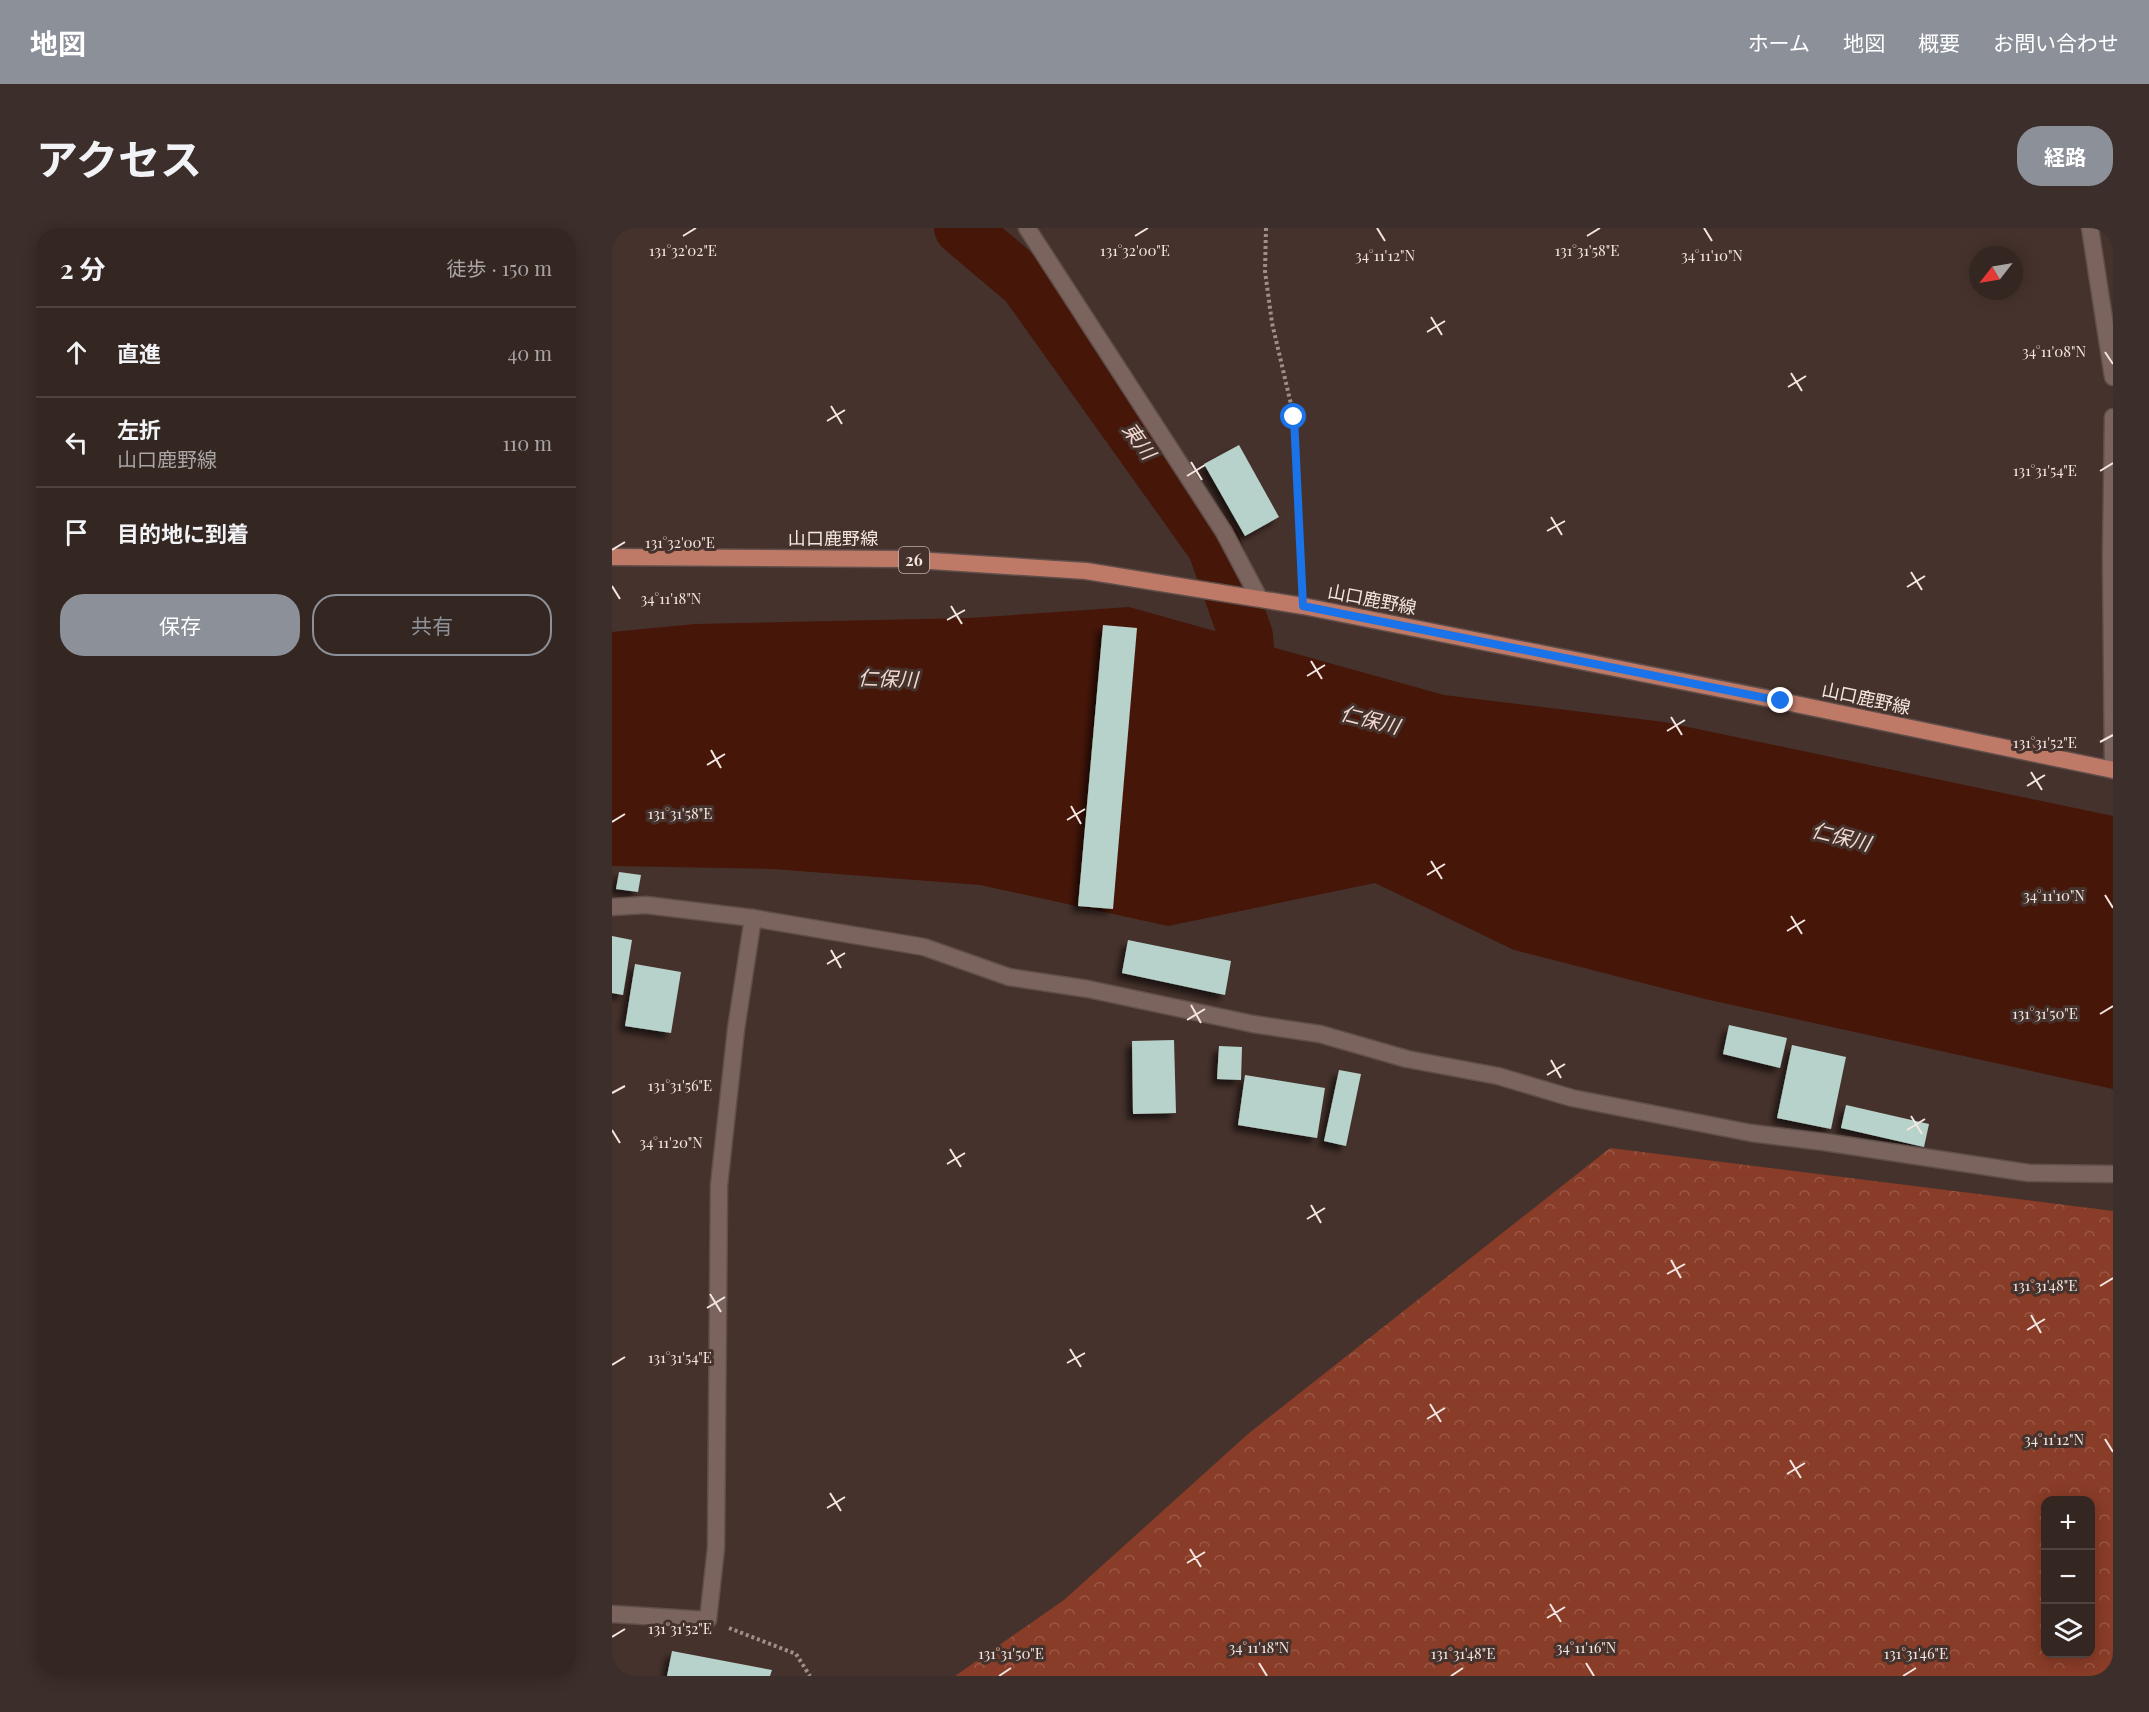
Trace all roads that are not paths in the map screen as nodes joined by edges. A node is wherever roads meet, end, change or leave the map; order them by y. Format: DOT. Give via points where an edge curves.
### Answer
graph roads {
  1 [pos="1027,228"];
  2 [pos="2090,228"];
  3 [pos="2113,376"];
  4 [pos="2113,417"];
  5 [pos="612,557"];
  6 [pos="1253,597"];
  7 [pos="2113,770"];
  8 [pos="612,907"];
  9 [pos="753,918"];
  10 [pos="2113,1174"];
  11 [pos="612,1614"];
  1 -- 6 [label="street" via="1224,532"];
  2 -- 3 [label="street"];
  4 -- 7 [label="street"];
  5 -- 6 [label="main road, 山口鹿野線 / 26" via="900,559 1086,571"];
  6 -- 7 [label="main road, 山口鹿野線 / 26"];
  8 -- 9 [label="street" via="646,906"];
  9 -- 10 [label="street" via="924,947 1009,977 1320,1034 1407,1059 1498,1076 1572,1098 1751,1133 2029,1173"];
  9 -- 11 [label="street" via="719,1185 716,1548 708,1620"];
}
